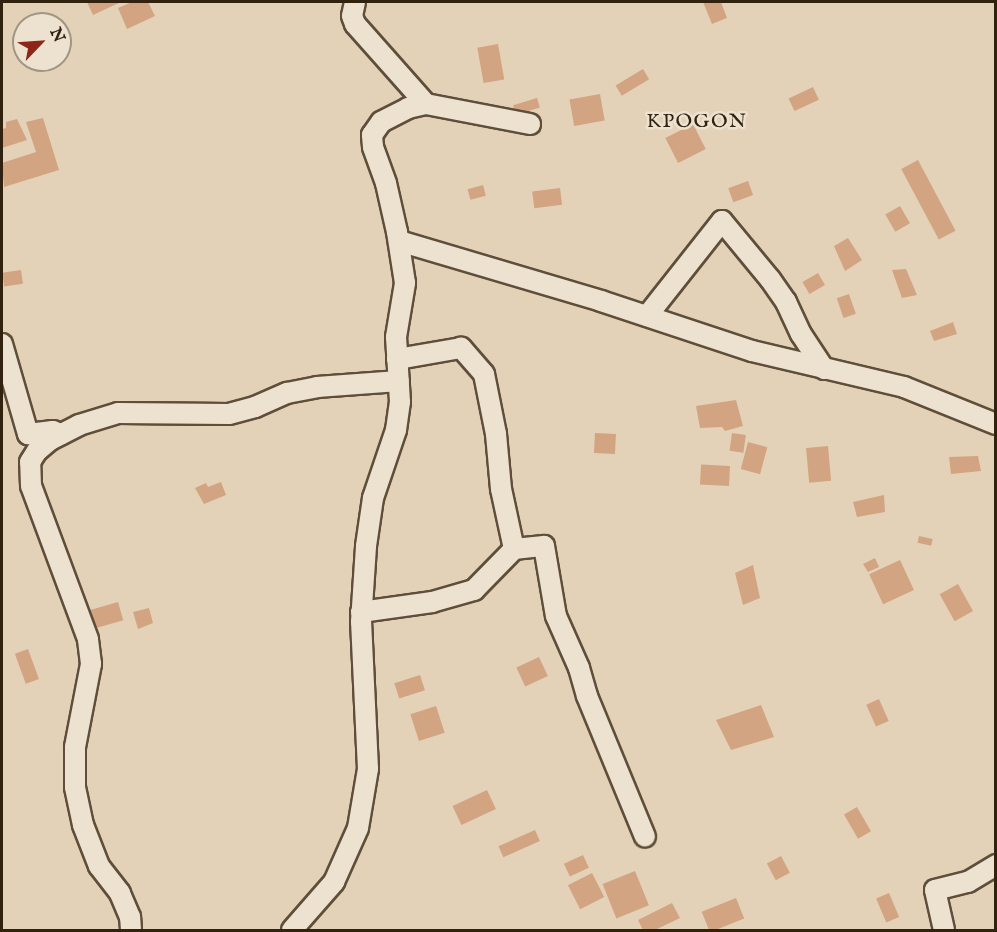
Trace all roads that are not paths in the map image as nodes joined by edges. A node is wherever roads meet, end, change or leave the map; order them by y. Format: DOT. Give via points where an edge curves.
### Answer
graph roads {
  1 [pos="355,2"];
  2 [pos="426,104"];
  3 [pos="530,124"];
  4 [pos="399,241"];
  5 [pos="647,316"];
  6 [pos="2,344"];
  7 [pos="397,359"];
  8 [pos="824,369"];
  9 [pos="399,381"];
  10 [pos="996,424"];
  11 [pos="61,434"];
  12 [pos="514,549"];
  13 [pos="361,612"];
  14 [pos="645,837"];
  15 [pos="996,865"];
  16 [pos="131,930"];
  17 [pos="292,930"];
  18 [pos="944,930"];
  1 -- 2 [label="street" via="355,24"];
  2 -- 3 [label="street"];
  2 -- 4 [label="street" via="381,122 372,135"];
  4 -- 5 [label="street"];
  4 -- 7 [label="street" via="405,283 396,337"];
  5 -- 8 [label="street" via="752,351"];
  5 -- 8 [label="street" via="722,221 786,302"];
  6 -- 11 [label="street" via="28,434"];
  7 -- 9 [label="street"];
  7 -- 12 [label="street" via="461,348 484,374"];
  8 -- 10 [label="street" via="904,387"];
  9 -- 11 [label="street" via="286,393 229,414 118,413"];
  9 -- 13 [label="street" via="396,430 373,498"];
  11 -- 16 [label="street" via="37,451 30,462 31,486 88,639 91,664 75,747 75,787 83,825 99,866 120,893"];
  12 -- 13 [label="street" via="474,590 432,602"];
  12 -- 14 [label="street" via="544,546 556,616"];
  13 -- 17 [label="street" via="368,769 358,828 334,882"];
  15 -- 18 [label="street" via="968,882 935,890"];
}
